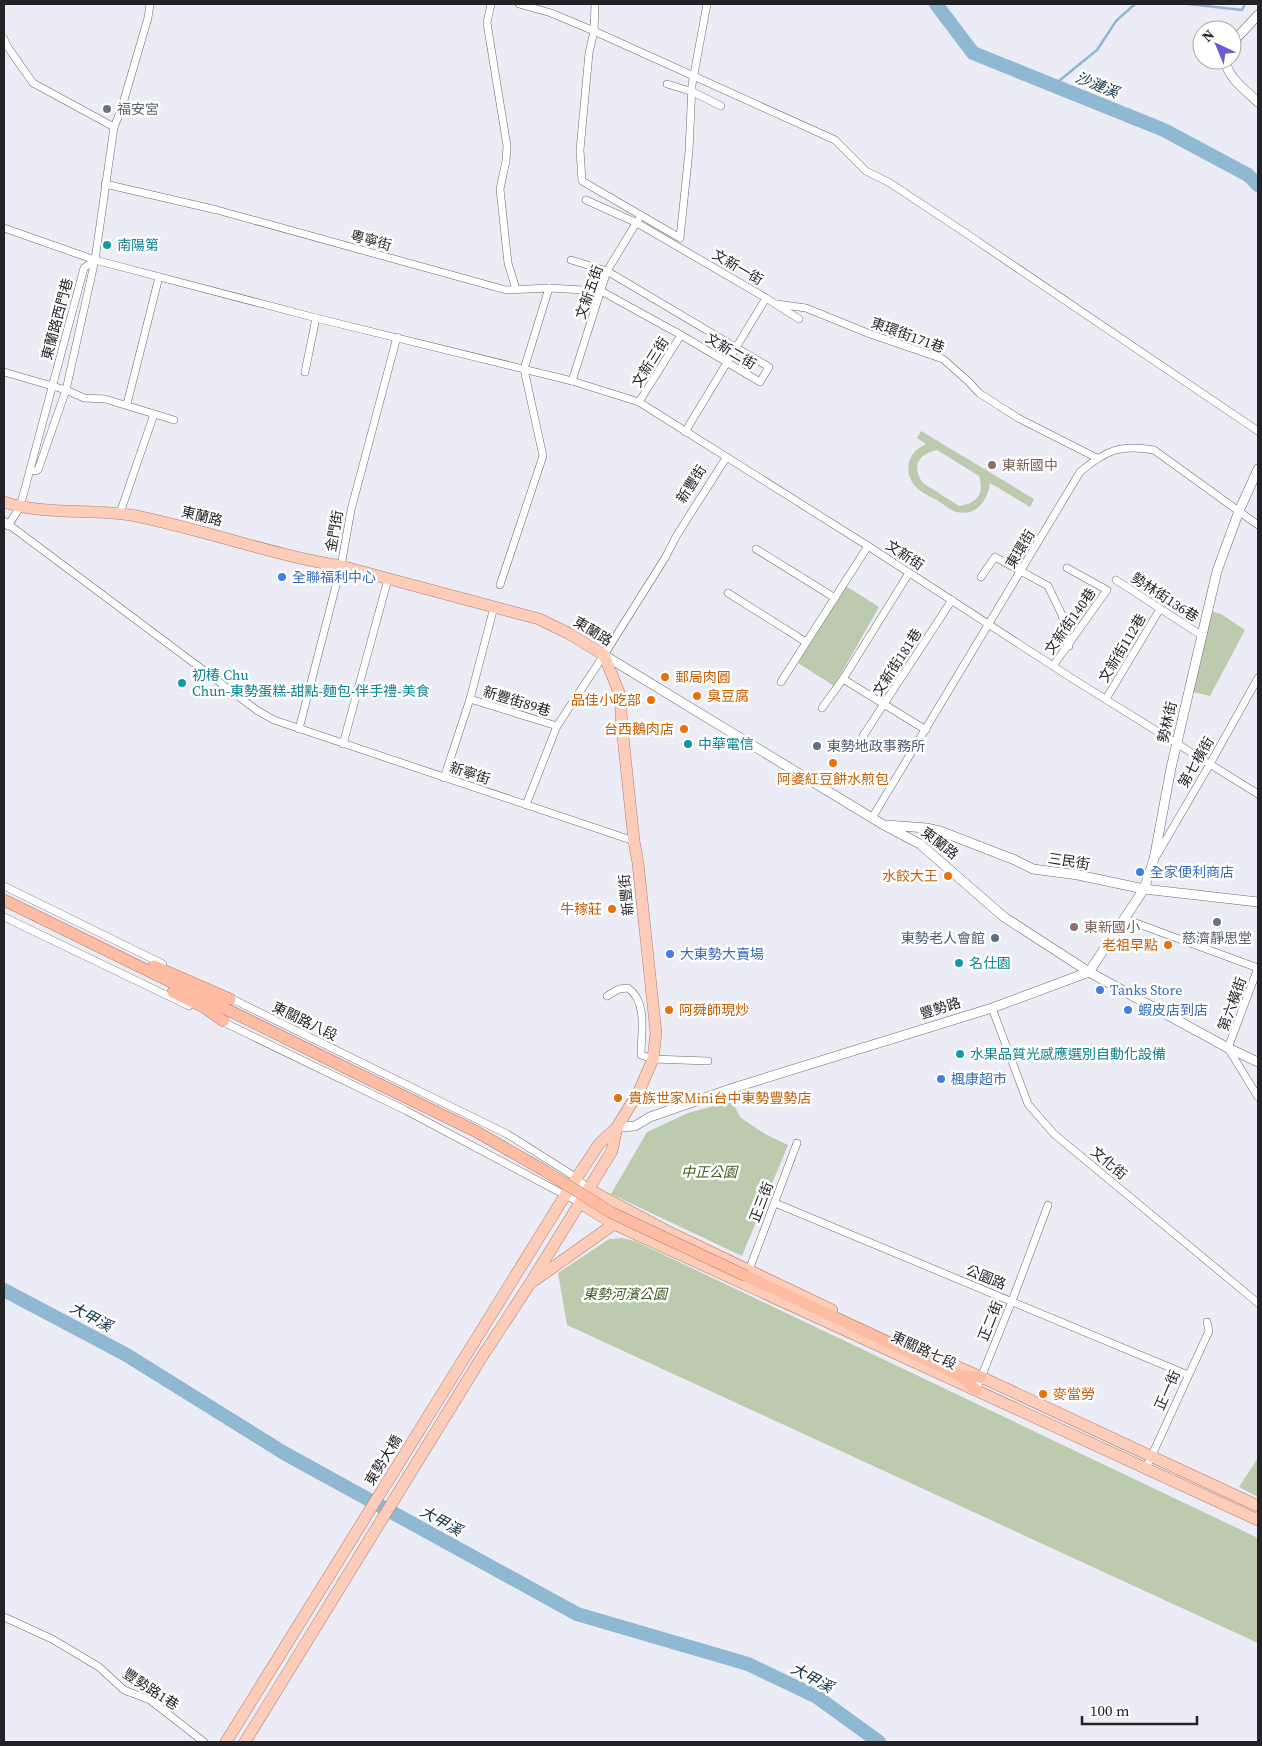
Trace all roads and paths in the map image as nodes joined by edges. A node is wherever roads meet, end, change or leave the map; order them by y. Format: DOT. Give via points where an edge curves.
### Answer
graph roads {
  1 [pos="150,4"];
  2 [pos="492,4"];
  3 [pos="519,4"];
  4 [pos="595,4"];
  5 [pos="707,4"];
  6 [pos="1258,15"];
  7 [pos="594,30"];
  8 [pos="1242,32"];
  9 [pos="4,39"];
  10 [pos="1228,70"];
  11 [pos="694,76"];
  12 [pos="668,84"];
  13 [pos="693,92"];
  14 [pos="1258,102"];
  15 [pos="721,106"];
  16 [pos="114,127"];
  17 [pos="105,184"];
  18 [pos="586,200"];
  19 [pos="641,216"];
  20 [pos="636,223"];
  21 [pos="4,228"];
  22 [pos="95,260"];
  23 [pos="572,260"];
  24 [pos="606,271"];
  25 [pos="159,277"];
  26 [pos="549,288"];
  27 [pos="516,289"];
  28 [pos="601,291"];
  29 [pos="766,298"];
  30 [pos="776,304"];
  31 [pos="316,318"];
  32 [pos="799,319"];
  33 [pos="681,335"];
  34 [pos="397,337"];
  35 [pos="736,347"];
  36 [pos="726,363"];
  37 [pos="524,369"];
  38 [pos="4,372"];
  39 [pos="305,372"];
  40 [pos="572,381"];
  41 [pos="52,387"];
  42 [pos="66,390"];
  43 [pos="639,402"];
  44 [pos="127,404"];
  45 [pos="154,414"];
  46 [pos="174,420"];
  47 [pos="1258,430"];
  48 [pos="685,432"];
  49 [pos="726,458"];
  50 [pos="1097,458"];
  51 [pos="1258,469"];
  52 [pos="30,470"];
  53 [pos="4,502"];
  54 [pos="20,507"];
  55 [pos="1239,511"];
  56 [pos="120,513"];
  57 [pos="6,524"];
  58 [pos="1258,524"];
  59 [pos="868,546"];
  60 [pos="756,549"];
  61 [pos="341,566"];
  62 [pos="1068,568"];
  63 [pos="1021,571"];
  64 [pos="909,573"];
  65 [pos="981,577"];
  66 [pos="388,580"];
  67 [pos="1116,580"];
  68 [pos="500,585"];
  69 [pos="728,593"];
  70 [pos="835,598"];
  71 [pos="952,600"];
  72 [pos="494,607"];
  73 [pos="1160,609"];
  74 [pos="989,625"];
  75 [pos="1201,635"];
  76 [pos="806,642"];
  77 [pos="1069,646"];
  78 [pos="604,655"];
  79 [pos="1053,666"];
  80 [pos="1258,678"];
  81 [pos="844,679"];
  82 [pos="781,682"];
  83 [pos="1106,699"];
  84 [pos="470,700"];
  85 [pos="885,704"];
  86 [pos="822,708"];
  87 [pos="557,726"];
  88 [pos="299,729"];
  89 [pos="926,730"];
  90 [pos="863,736"];
  91 [pos="1176,743"];
  92 [pos="343,744"];
  93 [pos="1210,764"];
  94 [pos="444,778"];
  95 [pos="1258,794"];
  96 [pos="526,805"];
  97 [pos="872,818"];
  98 [pos="882,824"];
  99 [pos="634,841"];
  100 [pos="1154,859"];
  101 [pos="4,886"];
  102 [pos="1144,889"];
  103 [pos="4,894"];
  104 [pos="4,900"];
  105 [pos="1258,902"];
  106 [pos="4,907"];
  107 [pos="4,917"];
  108 [pos="1125,920"];
  109 [pos="1258,968"];
  110 [pos="1089,972"];
  111 [pos="607,996"];
  112 [pos="230,999"];
  113 [pos="992,1008"];
  114 [pos="223,1021"];
  115 [pos="1228,1048"];
  116 [pos="653,1059"];
  117 [pos="708,1061"];
  118 [pos="1258,1062"];
  119 [pos="1258,1097"];
  120 [pos="617,1127"];
  121 [pos="797,1143"];
  122 [pos="577,1178"];
  123 [pos="588,1189"];
  124 [pos="566,1194"];
  125 [pos="580,1203"];
  126 [pos="775,1203"];
  127 [pos="1048,1205"];
  128 [pos="614,1224"];
  129 [pos="671,1234"];
  130 [pos="664,1247"];
  131 [pos="747,1273"];
  132 [pos="531,1282"];
  133 [pos="1012,1301"];
  134 [pos="1258,1302"];
  135 [pos="1207,1322"];
  136 [pos="1188,1375"];
  137 [pos="960,1376"];
  138 [pos="981,1377"];
  139 [pos="976,1390"];
  140 [pos="1093,1429"];
  141 [pos="1086,1442"];
  142 [pos="1152,1456"];
  143 [pos="1146,1468"];
  144 [pos="1258,1506"];
  145 [pos="1258,1520"];
  146 [pos="4,1617"];
  147 [pos="204,1742"];
  148 [pos="226,1742"];
  149 [pos="245,1742"];
  1 -- 16 [label="street, 東蘭路西門巷"];
  2 -- 27 [label="street" via="487,23 507,146 500,189 508,263"];
  3 -- 7 [label="street"];
  4 -- 7 [label="street"];
  5 -- 11 [label="street"];
  6 -- 8 [label="street"];
  7 -- 11 [label="street"];
  7 -- 19 [label="street" via="580,150 582,181"];
  9 -- 16 [label="street" via="33,83"];
  10 -- 14 [label="street"];
  11 -- 13 [label="street"];
  11 -- 47 [label="street" via="835,140 866,171 890,183"];
  12 -- 13 [label="street"];
  13 -- 15 [label="street"];
  13 -- 19 [label="street" via="680,238"];
  16 -- 17 [label="street, 東蘭路西門巷"];
  17 -- 22 [label="street, 東蘭路西門巷"];
  17 -- 27 [label="street, 粵寧街" via="217,210 506,290"];
  18 -- 20 [label="street, 文新一街"];
  19 -- 20 [label="street, 文新五街"];
  20 -- 24 [label="street, 文新五街"];
  20 -- 29 [label="street, 文新一街"];
  21 -- 22 [label="street"];
  22 -- 25 [label="street"];
  22 -- 41 [label="street, 東蘭路西門巷" via="84,268"];
  22 -- 42 [label="street"];
  23 -- 24 [label="street, 文新二街"];
  24 -- 28 [label="street, 文新五街"];
  24 -- 35 [label="street, 文新二街"];
  25 -- 31 [label="street"];
  25 -- 44 [label="street"];
  26 -- 27 [label="street, 粵寧街"];
  26 -- 28 [label="street, 文新二街"];
  26 -- 37 [label="street"];
  28 -- 33 [label="street, 文新二街"];
  28 -- 40 [label="street, 文新五街"];
  29 -- 30 [label="street"];
  29 -- 35 [label="street, 文新一街"];
  30 -- 32 [label="street"];
  30 -- 50 [label="street, 東環街171巷" via="806,308 942,359 979,393 1018,418"];
  31 -- 34 [label="street"];
  31 -- 39 [label="street"];
  33 -- 36 [label="street, 文新二街"];
  33 -- 43 [label="street, 文新三街"];
  34 -- 37 [label="street"];
  34 -- 61 [label="street, 金門街" via="350,510"];
  35 -- 36 [label="street, 文新一街"];
  35 -- 36 [label="street, 文新二街" via="770,367 760,382"];
  36 -- 48 [label="street, 文新一街"];
  37 -- 40 [label="street, 文新街"];
  37 -- 68 [label="street" via="543,456"];
  38 -- 41 [label="street"];
  40 -- 43 [label="street, 文新街"];
  41 -- 42 [label="street"];
  41 -- 52 [label="street, 東蘭路西門巷"];
  42 -- 44 [label="street" via="84,398 105,398"];
  42 -- 52 [label="street" via="38,470"];
  43 -- 48 [label="street, 文新街"];
  44 -- 45 [label="street"];
  45 -- 46 [label="street"];
  45 -- 56 [label="street"];
  48 -- 49 [label="street, 文新街"];
  49 -- 59 [label="street, 文新街"];
  49 -- 78 [label="street, 新豐街"];
  50 -- 55 [label="street, 東環街" via="1116,449 1154,450"];
  50 -- 63 [label="street, 東環街" via="1080,472"];
  51 -- 55 [label="street, 勢林街"];
  52 -- 54 [label="street, 東蘭路西門巷"];
  53 -- 54 [label="main road, 東蘭路"];
  54 -- 56 [label="main road, 東蘭路"];
  54 -- 57 [label="street, 東蘭路西門巷"];
  55 -- 58 [label="street, 東環街"];
  55 -- 75 [label="street, 勢林街" via="1217,571"];
  56 -- 61 [label="main road, 東蘭路" via="213,534 308,561"];
  57 -- 88 [label="street" via="258,711"];
  59 -- 64 [label="street, 文新街"];
  59 -- 70 [label="street"];
  60 -- 70 [label="street"];
  61 -- 66 [label="main road, 東蘭路"];
  61 -- 88 [label="street, 金門街"];
  62 -- 77 [label="street, 文新街140巷" via="1107,590"];
  63 -- 65 [label="street" via="995,558"];
  63 -- 74 [label="street, 東環街"];
  63 -- 77 [label="street" via="1048,586 1062,615"];
  64 -- 71 [label="street, 文新街"];
  64 -- 81 [label="street"];
  66 -- 72 [label="main road, 東蘭路"];
  66 -- 92 [label="street"];
  67 -- 73 [label="street, 勢林街136巷"];
  69 -- 76 [label="street"];
  70 -- 76 [label="street"];
  71 -- 74 [label="street, 文新街"];
  71 -- 85 [label="street, 文新街181巷"];
  72 -- 78 [label="main road, 東蘭路" via="539,619"];
  72 -- 84 [label="street"];
  73 -- 75 [label="street, 勢林街136巷"];
  73 -- 83 [label="street, 文新街112巷"];
  74 -- 79 [label="street, 文新街"];
  74 -- 89 [label="street, 東環街"];
  75 -- 91 [label="street, 勢林街"];
  76 -- 82 [label="street"];
  77 -- 79 [label="street, 文新街140巷"];
  78 -- 87 [label="street, 新豐街"];
  78 -- 97 [label="street, 東蘭路"];
  78 -- 99 [label="main road, 新豐街" via="620,695"];
  79 -- 83 [label="street, 文新街"];
  80 -- 93 [label="street, 第七橫街"];
  81 -- 85 [label="street"];
  81 -- 86 [label="street"];
  83 -- 91 [label="street, 文新街"];
  84 -- 87 [label="street, 新豐街89巷"];
  84 -- 94 [label="street"];
  85 -- 89 [label="street"];
  85 -- 90 [label="street, 文新街181巷"];
  87 -- 96 [label="street, 新豐街"];
  88 -- 92 [label="street, 新寧街"];
  89 -- 97 [label="street, 東環街"];
  91 -- 93 [label="street, 文新街"];
  91 -- 100 [label="street, 勢林街"];
  92 -- 94 [label="street, 新寧街"];
  93 -- 95 [label="street, 文新街"];
  93 -- 100 [label="street, 第七橫街"];
  94 -- 96 [label="street, 新寧街"];
  96 -- 99 [label="street, 新寧街"];
  97 -- 98 [label="street, 東蘭路"];
  98 -- 102 [label="street, 三民街" via="940,831 1033,869"];
  98 -- 110 [label="street, 東蘭路" via="920,844 1004,917"];
  99 -- 116 [label="main road, 新豐街" via="656,1033"];
  100 -- 102 [label="street, 勢林街"];
  101 -- 112 [label="street, 東關路八段"];
  102 -- 105 [label="street, 三民街"];
  102 -- 108 [label="street, 勢林街"];
  103 -- 112 [label="highway"];
  104 -- 131 [label="highway, bridge" via="475,1131 610,1212"];
  106 -- 114 [label="highway" via="205,1008"];
  107 -- 114 [label="street"];
  108 -- 109 [label="street"];
  108 -- 110 [label="street, 勢林街"];
  109 -- 115 [label="street, 第六橫街"];
  110 -- 113 [label="street, 豐勢路"];
  110 -- 115 [label="street"];
  111 -- 116 [label="street" via="628,988 636,993 641,1005 640,1055"];
  112 -- 122 [label="street, 東關路八段" via="507,1134"];
  113 -- 120 [label="street, 豐勢路" via="733,1088 650,1117 635,1126"];
  113 -- 134 [label="street, 文化街" via="1028,1104 1054,1134"];
  114 -- 124 [label="street"];
  115 -- 118 [label="street"];
  115 -- 119 [label="street"];
  116 -- 117 [label="street"];
  116 -- 120 [label="main road, 新豐街" via="639,1091"];
  120 -- 122 [label="main road" via="599,1144"];
  120 -- 123 [label="main road" via="612,1151"];
  121 -- 126 [label="street, 正三街"];
  122 -- 123 [label="street, 東關路八段"];
  122 -- 124 [label="main road"];
  123 -- 125 [label="main road"];
  123 -- 129 [label="main road, 東關路七段"];
  124 -- 125 [label="street"];
  124 -- 148 [label="main road, 東勢大橋"];
  125 -- 128 [label="main road, 東關路七段"];
  125 -- 132 [label="main road"];
  126 -- 131 [label="street, 正三街"];
  126 -- 133 [label="street, 公園路"];
  127 -- 133 [label="street, 正二街"];
  128 -- 130 [label="main road, 東關路七段"];
  128 -- 132 [label="main road"];
  129 -- 130 [label="main road"];
  129 -- 131 [label="main road, 東關路七段"];
  130 -- 139 [label="main road, 東關路七段"];
  131 -- 137 [label="highway"];
  131 -- 138 [label="main road, 東關路七段"];
  132 -- 149 [label="main road"];
  133 -- 136 [label="street, 公園路"];
  133 -- 138 [label="street, 正二街"];
  135 -- 136 [label="street, 正一街" via="1209,1332"];
  136 -- 142 [label="street, 正一街"];
  137 -- 138 [label="highway"];
  137 -- 139 [label="highway"];
  138 -- 139 [label="street, 正二街"];
  138 -- 140 [label="main road, 東關路七段"];
  139 -- 141 [label="main road, 東關路七段"];
  140 -- 141 [label="street"];
  140 -- 142 [label="main road, 東關路七段"];
  141 -- 143 [label="main road, 東關路七段"];
  142 -- 143 [label="street, 正一街"];
  142 -- 144 [label="main road, 東關路七段"];
  143 -- 145 [label="main road, 東關路七段"];
  146 -- 147 [label="street, 豐勢路1巷" via="52,1639 99,1667 124,1690 150,1700"];
}
